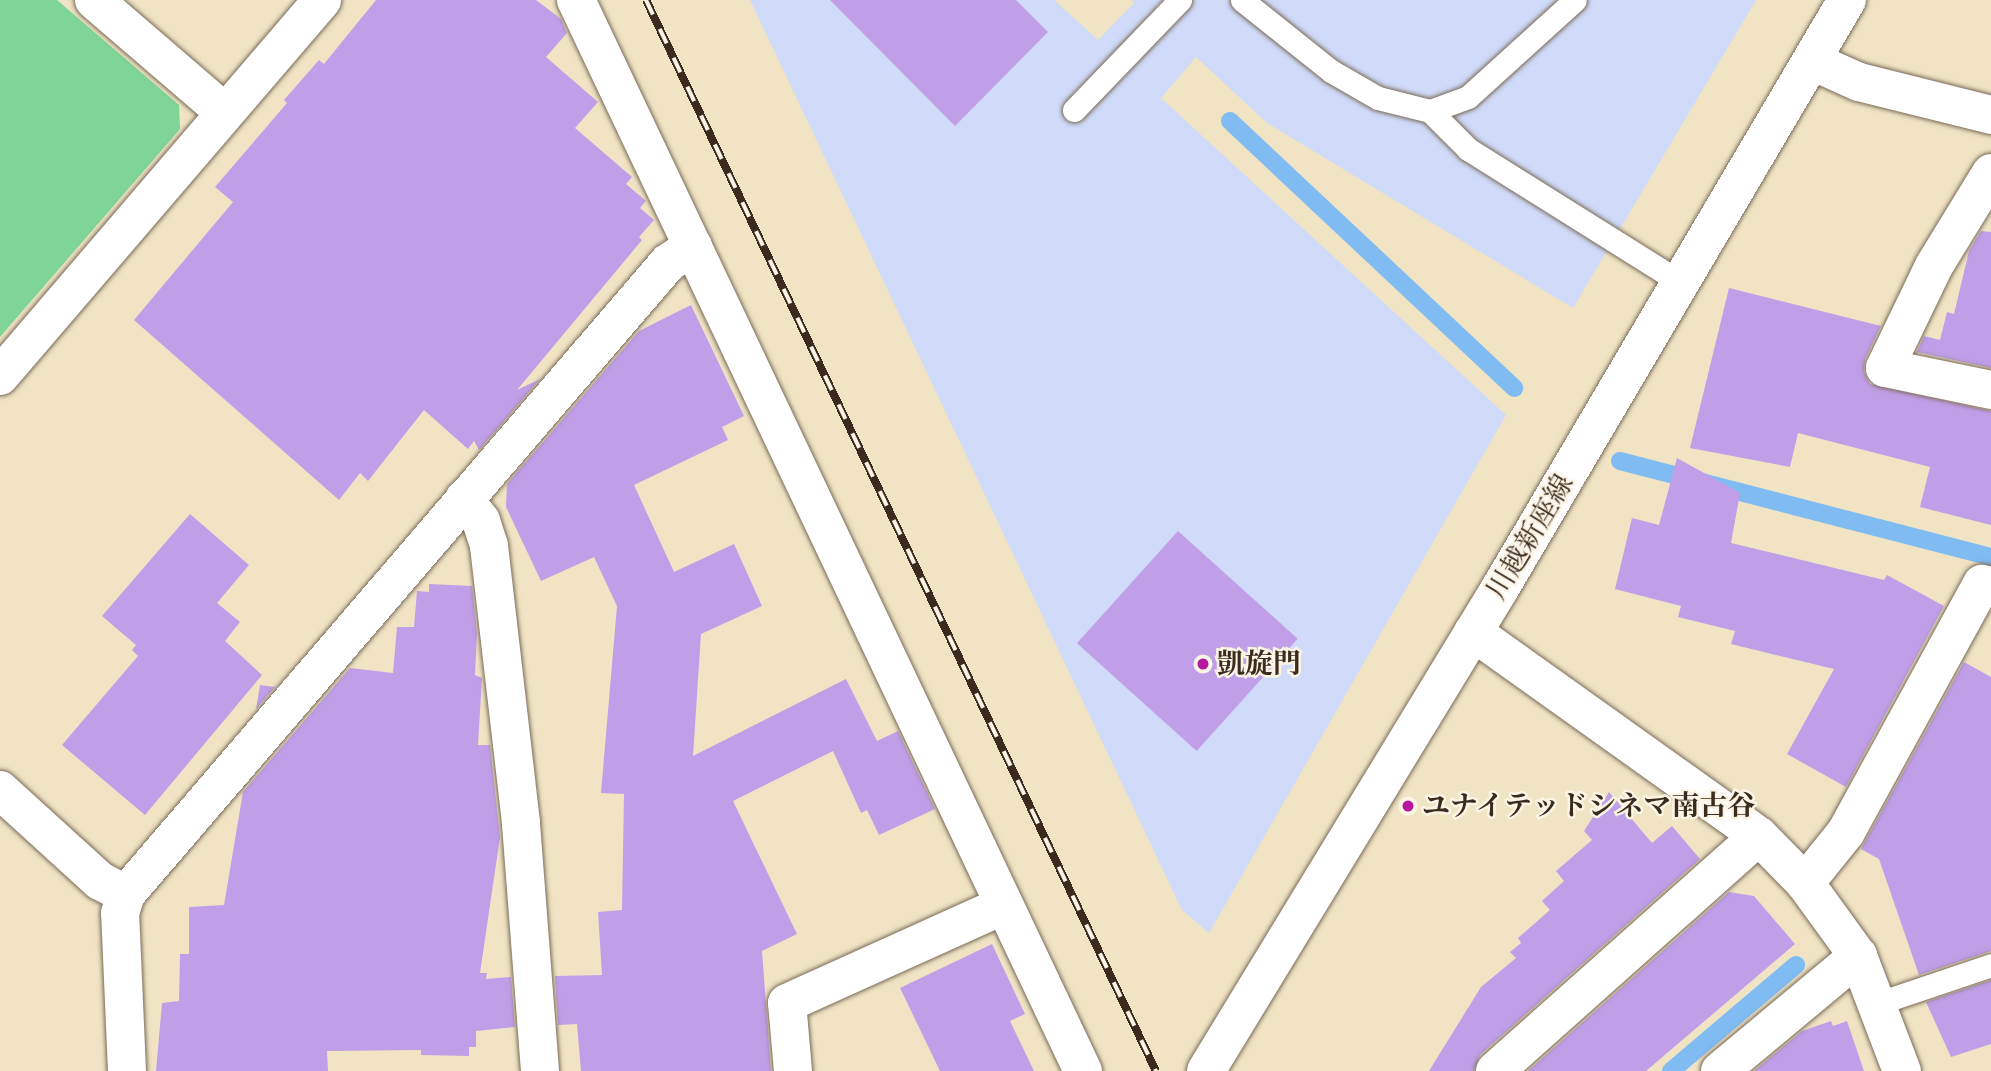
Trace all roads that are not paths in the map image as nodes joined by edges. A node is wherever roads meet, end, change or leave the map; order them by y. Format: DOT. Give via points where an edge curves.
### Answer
graph roads {
  1 [pos="94,0"];
  2 [pos="322,0"];
  3 [pos="576,0"];
  4 [pos="1180,0"];
  5 [pos="1242,0"];
  6 [pos="1575,0"];
  7 [pos="1847,0"];
  8 [pos="1812,61"];
  9 [pos="1074,110"];
  10 [pos="223,111"];
  11 [pos="1430,111"];
  12 [pos="1991,115"];
  13 [pos="1991,173"];
  14 [pos="693,246"];
  15 [pos="1679,282"];
  16 [pos="0,376"];
  17 [pos="1991,390"];
  18 [pos="464,499"];
  19 [pos="1991,586"];
  20 [pos="1473,632"];
  21 [pos="0,790"];
  22 [pos="1759,836"];
  23 [pos="1805,883"];
  24 [pos="126,894"];
  25 [pos="1004,905"];
  26 [pos="1858,956"];
  27 [pos="1991,965"];
  28 [pos="1876,1004"];
  29 [pos="127,1071"];
  30 [pos="540,1071"];
  31 [pos="793,1071"];
  32 [pos="1083,1071"];
  33 [pos="1206,1071"];
  34 [pos="1494,1071"];
  35 [pos="1720,1071"];
  36 [pos="1902,1071"];
  1 -- 10 [label="street"];
  2 -- 10 [label="street"];
  3 -- 14 [label="street"];
  4 -- 9 [label="lane"];
  5 -- 11 [label="lane" via="1331,71 1378,98"];
  6 -- 11 [label="lane" via="1468,97"];
  7 -- 8 [label="street, 川越新座線"];
  8 -- 12 [label="street" via="1859,82"];
  8 -- 15 [label="street, 川越新座線"];
  10 -- 16 [label="street"];
  11 -- 15 [label="lane" via="1468,149"];
  13 -- 17 [label="street" via="1934,266 1885,368"];
  14 -- 18 [label="street" via="668,263"];
  14 -- 25 [label="street"];
  15 -- 20 [label="street, 川越新座線"];
  18 -- 24 [label="street"];
  18 -- 30 [label="street" via="481,521 488,546 521,824"];
  19 -- 23 [label="street" via="1982,584 1846,832"];
  20 -- 22 [label="street"];
  20 -- 33 [label="street, 川越新座線"];
  21 -- 24 [label="street" via="100,881"];
  22 -- 23 [label="street"];
  22 -- 34 [label="street"];
  23 -- 26 [label="street"];
  24 -- 29 [label="street" via="120,913"];
  25 -- 31 [label="street" via="787,1003"];
  25 -- 32 [label="street"];
  26 -- 28 [label="street"];
  26 -- 35 [label="street"];
  27 -- 28 [label="lane"];
  28 -- 36 [label="street"];
}
